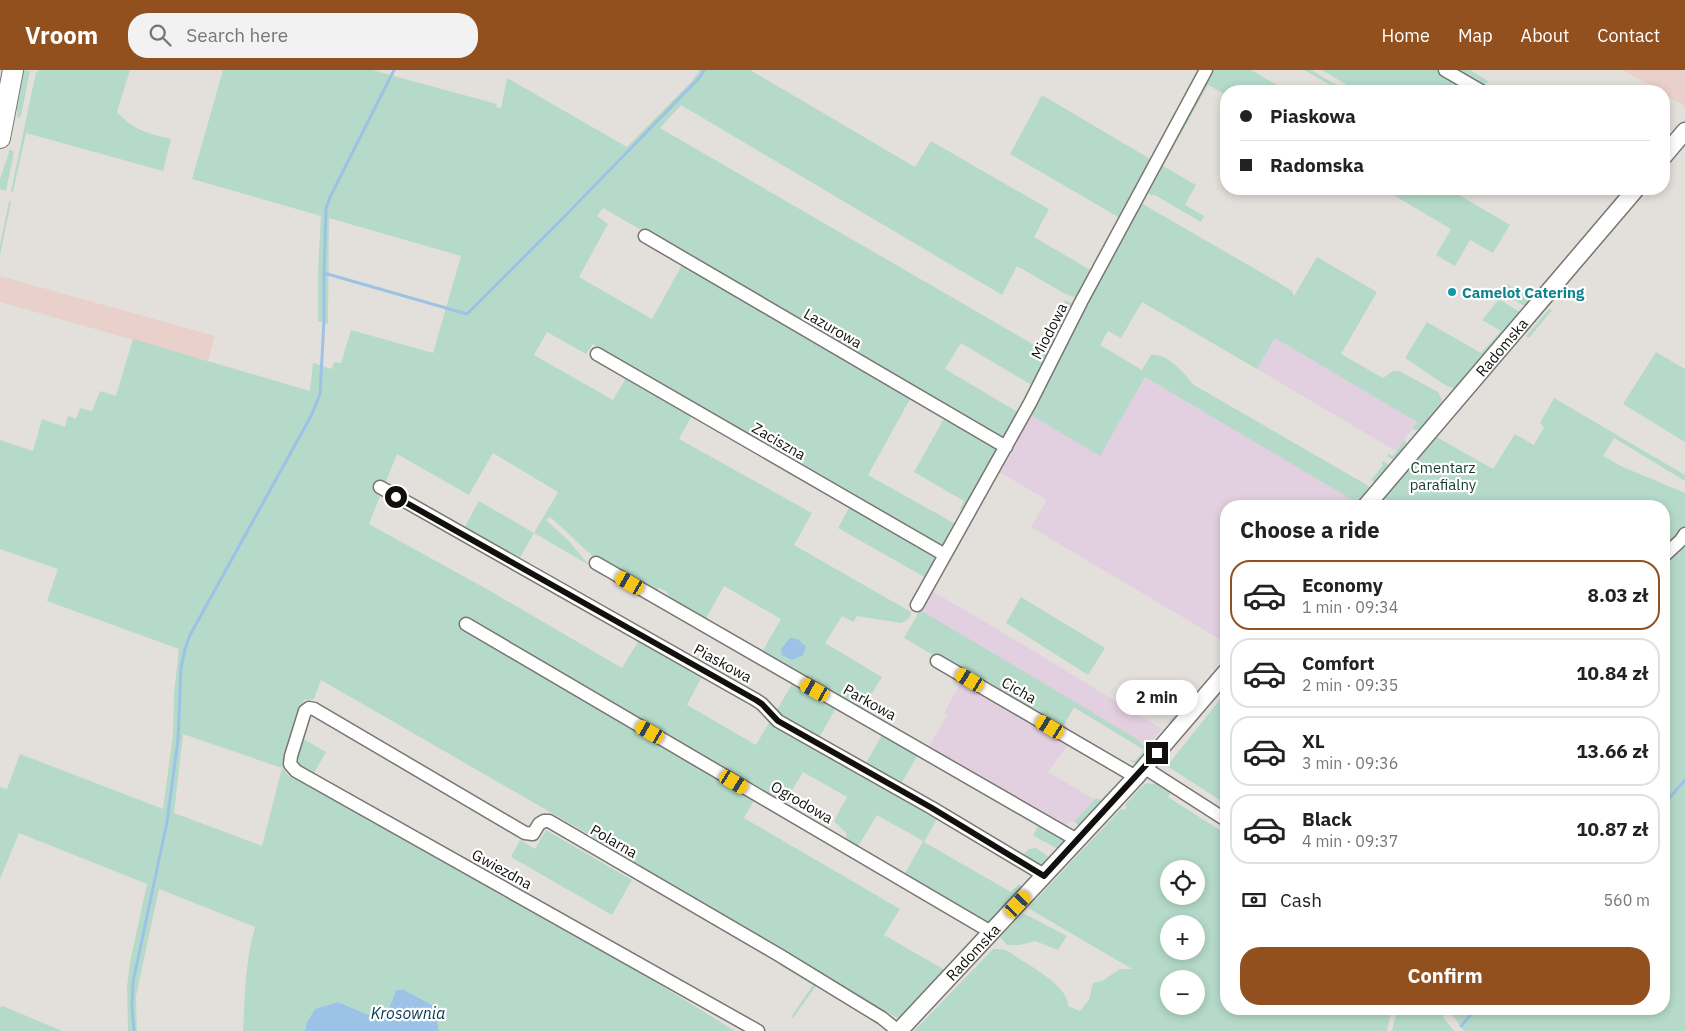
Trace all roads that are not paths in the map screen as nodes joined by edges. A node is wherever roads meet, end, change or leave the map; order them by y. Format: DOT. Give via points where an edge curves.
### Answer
graph roads {
  1 [pos="13,70"];
  2 [pos="1206,70"];
  3 [pos="1446,70"];
  4 [pos="1471,85"];
  5 [pos="1685,131"];
  6 [pos="0,138"];
  7 [pos="1670,149"];
  8 [pos="1631,195"];
  9 [pos="644,236"];
  10 [pos="597,354"];
  11 [pos="1006,447"];
  12 [pos="380,488"];
  13 [pos="1371,500"];
  14 [pos="1685,534"];
  15 [pos="1670,550"];
  16 [pos="945,555"];
  17 [pos="596,563"];
  18 [pos="917,605"];
  19 [pos="466,624"];
  20 [pos="937,661"];
  21 [pos="1220,679"];
  22 [pos="314,709"];
  23 [pos="1141,773"];
  24 [pos="1220,817"];
  25 [pos="1077,840"];
  26 [pos="1044,876"];
  27 [pos="991,932"];
  28 [pos="758,1031"];
  29 [pos="899,1031"];
  1 -- 6 [label="main road"];
  2 -- 11 [label="street, Miodowa"];
  3 -- 4 [label="street"];
  5 -- 7 [label="street"];
  8 -- 13 [label="street, Radomska"];
  9 -- 11 [label="street, Lazurowa"];
  10 -- 16 [label="street, Zaciszna"];
  11 -- 16 [label="street, Miodowa"];
  12 -- 26 [label="street, Piaskowa" via="756,700 778,721"];
  14 -- 15 [label="street"];
  16 -- 18 [label="street, Miodowa"];
  17 -- 25 [label="street, Parkowa"];
  19 -- 27 [label="street, Ogrodowa"];
  20 -- 23 [label="street, Cicha"];
  21 -- 23 [label="street, Radomska"];
  22 -- 28 [label="street, Gwiezdna" via="305,711 291,756 290,764 296,771"];
  22 -- 29 [label="street, Polarna" via="525,832 533,834 539,824 548,821 787,960"];
  23 -- 24 [label="street, Cicha"];
  23 -- 25 [label="street, Radomska"];
  25 -- 26 [label="street, Radomska"];
  26 -- 27 [label="street, Radomska"];
  27 -- 29 [label="street, Radomska"];
}
